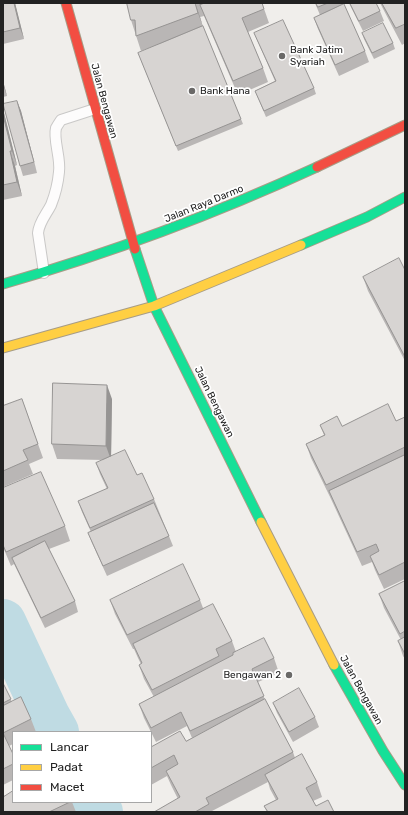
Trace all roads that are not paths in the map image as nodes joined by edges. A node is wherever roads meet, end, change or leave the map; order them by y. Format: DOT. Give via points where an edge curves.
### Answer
graph roads {
  1 [pos="66,3"];
  2 [pos="95,109"];
  3 [pos="405,125"];
  4 [pos="405,197"];
  5 [pos="133,244"];
  6 [pos="44,272"];
  7 [pos="3,284"];
  8 [pos="154,306"];
  9 [pos="3,348"];
  10 [pos="405,785"];
  1 -- 2 [label="main road, Jalan Bengawan"];
  2 -- 5 [label="main road, Jalan Bengawan"];
  2 -- 6 [label="lane" via="61,120 56,128 60,161 56,189 51,205 38,227"];
  3 -- 5 [label="main road, Jalan Raya Darmo" via="281,185"];
  4 -- 8 [label="main road" via="367,217"];
  5 -- 6 [label="main road, Jalan Raya Darmo"];
  5 -- 8 [label="main road, Jalan Bengawan"];
  6 -- 7 [label="main road, Jalan Raya Darmo"];
  8 -- 9 [label="main road"];
  8 -- 10 [label="main road, Jalan Bengawan" via="330,658"];
}
